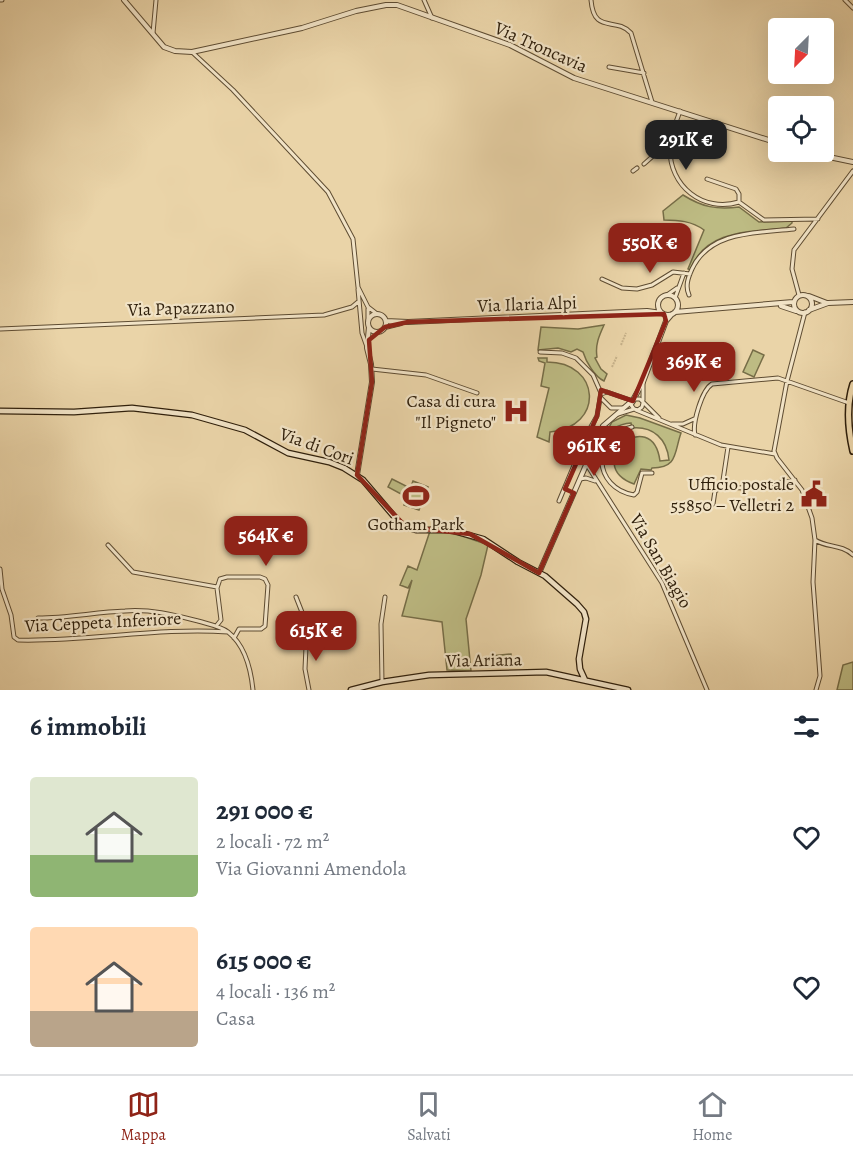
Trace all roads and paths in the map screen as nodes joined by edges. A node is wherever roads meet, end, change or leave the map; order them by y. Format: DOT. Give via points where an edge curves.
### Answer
graph roads {
  1 [pos="124,0"];
  2 [pos="156,0"];
  3 [pos="424,0"];
  4 [pos="591,0"];
  5 [pos="845,0"];
  6 [pos="853,8"];
  7 [pos="432,18"];
  8 [pos="153,35"];
  9 [pos="192,52"];
  10 [pos="609,67"];
  11 [pos="644,73"];
  12 [pos="652,102"];
  13 [pos="681,111"];
  14 [pos="768,140"];
  15 [pos="670,146"];
  16 [pos="834,158"];
  17 [pos="853,162"];
  18 [pos="644,164"];
  19 [pos="853,171"];
  20 [pos="707,179"];
  21 [pos="739,202"];
  22 [pos="818,219"];
  23 [pos="794,229"];
  24 [pos="684,273"];
  25 [pos="690,274"];
  26 [pos="602,279"];
  27 [pos="679,286"];
  28 [pos="358,287"];
  29 [pos="668,295"];
  30 [pos="689,295"];
  31 [pos="799,295"];
  32 [pos="806,295"];
  33 [pos="676,300"];
  34 [pos="358,302"];
  35 [pos="793,302"];
  36 [pos="853,302"];
  37 [pos="658,303"];
  38 [pos="828,303"];
  39 [pos="777,305"];
  40 [pos="368,307"];
  41 [pos="691,310"];
  42 [pos="647,311"];
  43 [pos="797,311"];
  44 [pos="807,311"];
  45 [pos="663,313"];
  46 [pos="673,313"];
  47 [pos="376,314"];
  48 [pos="368,320"];
  49 [pos="386,321"];
  50 [pos="666,321"];
  51 [pos="408,322"];
  52 [pos="369,327"];
  53 [pos="385,327"];
  54 [pos="0,328"];
  55 [pos="380,331"];
  56 [pos="369,340"];
  57 [pos="367,348"];
  58 [pos="540,352"];
  59 [pos="372,369"];
  60 [pos="787,381"];
  61 [pos="643,382"];
  62 [pos="853,384"];
  63 [pos="477,393"];
  64 [pos="601,396"];
  65 [pos="633,401"];
  66 [pos="643,403"];
  67 [pos="849,403"];
  68 [pos="624,408"];
  69 [pos="635,410"];
  70 [pos="0,411"];
  71 [pos="616,414"];
  72 [pos="695,418"];
  73 [pos="594,421"];
  74 [pos="662,421"];
  75 [pos="667,423"];
  76 [pos="603,426"];
  77 [pos="632,427"];
  78 [pos="590,428"];
  79 [pos="600,433"];
  80 [pos="695,435"];
  81 [pos="728,447"];
  82 [pos="593,448"];
  83 [pos="853,452"];
  84 [pos="774,454"];
  85 [pos="602,455"];
  86 [pos="587,463"];
  87 [pos="602,466"];
  88 [pos="652,473"];
  89 [pos="357,475"];
  90 [pos="580,479"];
  91 [pos="795,480"];
  92 [pos="598,483"];
  93 [pos="722,487"];
  94 [pos="565,489"];
  95 [pos="574,493"];
  96 [pos="559,501"];
  97 [pos="692,506"];
  98 [pos="815,540"];
  99 [pos="108,545"];
  100 [pos="853,555"];
  101 [pos="0,569"];
  102 [pos="539,573"];
  103 [pos="217,587"];
  104 [pos="296,597"];
  105 [pos="385,597"];
  106 [pos="38,618"];
  107 [pos="216,626"];
  108 [pos="228,632"];
  109 [pos="234,638"];
  110 [pos="585,680"];
  111 [pos="382,682"];
  112 [pos="615,688"];
  113 [pos="253,690"];
  114 [pos="309,690"];
  115 [pos="351,690"];
  116 [pos="628,690"];
  117 [pos="707,690"];
  118 [pos="816,690"];
  1 -- 8 [label="street, Via Troncavia"];
  2 -- 8 [label="street"];
  3 -- 7 [label="street"];
  4 -- 11 [label="street" via="597,19 631,33"];
  5 -- 6 [label="street"];
  7 -- 9 [label="street, Via Troncavia" via="410,8 386,5"];
  7 -- 12 [label="street, Via Troncavia" via="510,45 574,78"];
  8 -- 9 [label="street, Via Troncavia" via="164,47"];
  9 -- 28 [label="street" via="231,87 327,191 353,239"];
  10 -- 11 [label="street"];
  11 -- 12 [label="street"];
  12 -- 13 [label="street, Via Troncavia"];
  13 -- 14 [label="street, Via Troncavia"];
  13 -- 15 [label="street"];
  15 -- 18 [label="street"];
  15 -- 21 [label="street" via="674,172 690,194 712,204"];
  16 -- 17 [label="street"];
  19 -- 22 [label="street"];
  20 -- 21 [label="street" via="735,189"];
  21 -- 22 [label="street" via="764,220"];
  22 -- 31 [label="street" via="793,254 792,269"];
  23 -- 25 [label="street" via="721,240 705,250"];
  24 -- 25 [label="street"];
  24 -- 26 [label="street" via="673,272 639,289 622,288"];
  24 -- 27 [label="street"];
  25 -- 30 [label="street" via="686,286"];
  27 -- 29 [label="street"];
  27 -- 33 [label="street"];
  28 -- 34 [label="street"];
  28 -- 40 [label="street"];
  29 -- 33 [label="street"];
  29 -- 37 [label="street"];
  31 -- 32 [label="street"];
  31 -- 35 [label="street"];
  32 -- 38 [label="street"];
  32 -- 44 [label="street" via="811,301"];
  33 -- 41 [label="street"];
  33 -- 46 [label="street"];
  34 -- 54 [label="street, Via Papazzano" via="324,315"];
  34 -- 57 [label="street"];
  35 -- 39 [label="street"];
  35 -- 43 [label="street"];
  36 -- 38 [label="street"];
  37 -- 42 [label="street"];
  37 -- 45 [label="street"];
  38 -- 44 [label="street"];
  39 -- 41 [label="street"];
  39 -- 43 [label="street"];
  40 -- 47 [label="street"];
  40 -- 48 [label="street"];
  41 -- 46 [label="street"];
  42 -- 45 [label="street, Via Ilaria Alpi"];
  42 -- 51 [label="street, Via Ilaria Alpi"];
  43 -- 44 [label="street"];
  44 -- 60 [label="street"];
  45 -- 46 [label="street"];
  45 -- 50 [label="street"];
  46 -- 50 [label="street"];
  47 -- 48 [label="street"];
  47 -- 49 [label="street"];
  48 -- 52 [label="street"];
  49 -- 51 [label="street, Via Ilaria Alpi"];
  49 -- 53 [label="street"];
  50 -- 61 [label="street"];
  51 -- 53 [label="street, Via Ilaria Alpi"];
  52 -- 55 [label="street"];
  52 -- 56 [label="street"];
  53 -- 55 [label="street"];
  55 -- 56 [label="street"];
  56 -- 57 [label="street"];
  57 -- 59 [label="street"];
  58 -- 64 [label="street" via="564,353 579,360 595,377"];
  59 -- 63 [label="street" via="426,375"];
  59 -- 89 [label="street"];
  60 -- 67 [label="street"];
  60 -- 72 [label="street" via="773,378 711,385"];
  60 -- 84 [label="street"];
  61 -- 65 [label="street"];
  61 -- 66 [label="street"];
  62 -- 67 [label="main road"];
  64 -- 65 [label="street" via="607,392"];
  64 -- 68 [label="street" via="611,408"];
  64 -- 73 [label="street"];
  65 -- 66 [label="street"];
  65 -- 68 [label="street"];
  65 -- 69 [label="street"];
  66 -- 69 [label="street" via="641,409"];
  66 -- 74 [label="street"];
  67 -- 83 [label="main road"];
  68 -- 71 [label="street"];
  69 -- 71 [label="street"];
  69 -- 74 [label="street"];
  70 -- 89 [label="main road, Via di Cori" via="132,408 194,415 240,428 285,452 331,463"];
  71 -- 76 [label="street"];
  72 -- 75 [label="street" via="682,424"];
  72 -- 80 [label="street"];
  73 -- 76 [label="street"];
  73 -- 78 [label="street"];
  74 -- 75 [label="street"];
  75 -- 80 [label="street"];
  76 -- 79 [label="street"];
  77 -- 85 [label="street" via="614,434"];
  78 -- 79 [label="street"];
  78 -- 94 [label="street"];
  79 -- 82 [label="street"];
  80 -- 81 [label="street"];
  81 -- 84 [label="street"];
  81 -- 93 [label="street"];
  82 -- 85 [label="street"];
  82 -- 86 [label="street"];
  84 -- 91 [label="street"];
  85 -- 87 [label="street"];
  86 -- 87 [label="street" via="595,461"];
  86 -- 90 [label="street"];
  86 -- 92 [label="street, Via San Biagio"];
  87 -- 88 [label="street" via="613,486 634,495 642,473"];
  89 -- 102 [label="main road, Via di Cori" via="406,527 476,536"];
  90 -- 92 [label="street"];
  90 -- 95 [label="street"];
  91 -- 93 [label="street" via="744,489"];
  91 -- 98 [label="street" via="808,504"];
  92 -- 117 [label="street, Via San Biagio" via="661,580"];
  93 -- 97 [label="street" via="715,492 711,506"];
  94 -- 95 [label="street"];
  94 -- 96 [label="street"];
  95 -- 102 [label="street"];
  98 -- 100 [label="street" via="842,547"];
  98 -- 118 [label="street" via="813,578 820,676"];
  99 -- 103 [label="street" via="133,573"];
  101 -- 108 [label="street, Via Ceppeta Inferiore" via="14,637 18,640"];
  102 -- 110 [label="main road, Via di Cori" via="585,614 579,662"];
  103 -- 107 [label="street" via="221,620"];
  103 -- 109 [label="street" via="225,577 262,577 267,582 266,626 239,629"];
  104 -- 114 [label="street" via="307,625 305,669"];
  105 -- 111 [label="street" via="381,624"];
  106 -- 107 [label="street, Via Ceppeta Inferiore" via="151,611"];
  107 -- 108 [label="street, Via Ceppeta Inferiore"];
  108 -- 109 [label="street, Via Ceppeta Inferiore"];
  109 -- 113 [label="street, Via Ceppeta Inferiore" via="249,665"];
  110 -- 111 [label="main road, Via Ariana" via="546,672 436,674"];
  110 -- 112 [label="main road, Via Ariana"];
  111 -- 115 [label="main road, Via Ariana"];
  112 -- 116 [label="main road, Via Ariana"];
}
